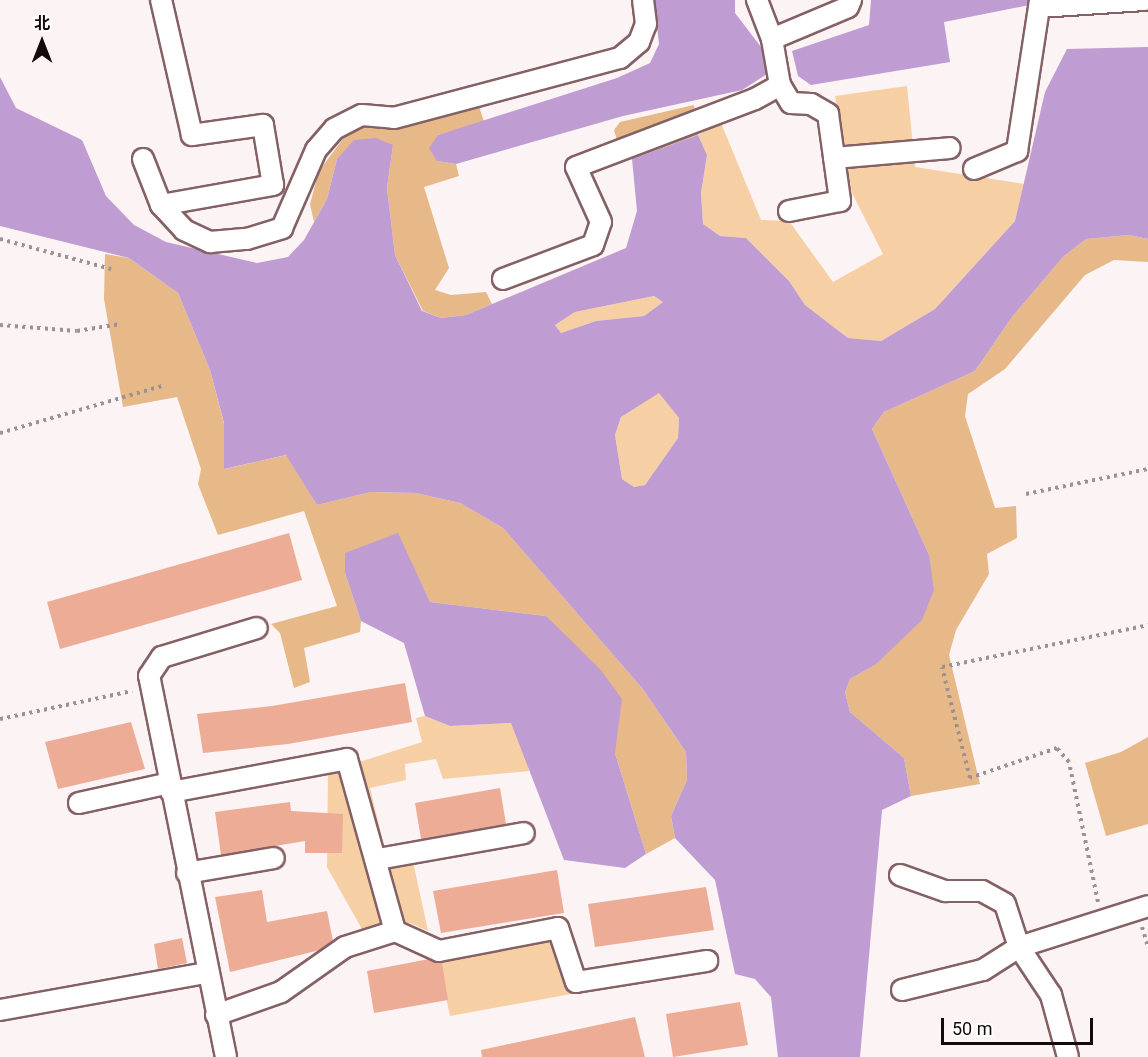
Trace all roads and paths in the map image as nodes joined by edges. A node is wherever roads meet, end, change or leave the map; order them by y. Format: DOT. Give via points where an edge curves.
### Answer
graph roads {
  1 [pos="162,0"];
  2 [pos="643,0"];
  3 [pos="757,0"];
  4 [pos="851,0"];
  5 [pos="1145,0"];
  6 [pos="1040,3"];
  7 [pos="772,39"];
  8 [pos="780,85"];
  9 [pos="950,148"];
  10 [pos="834,158"];
  11 [pos="143,159"];
  12 [pos="974,169"];
  13 [pos="161,205"];
  14 [pos="789,211"];
  15 [pos="0,239"];
  16 [pos="111,269"];
  17 [pos="503,279"];
  18 [pos="120,324"];
  19 [pos="0,325"];
  20 [pos="162,386"];
  21 [pos="0,434"];
  22 [pos="1148,469"];
  23 [pos="1026,494"];
  24 [pos="1148,625"];
  25 [pos="257,628"];
  26 [pos="151,687"];
  27 [pos="0,719"];
  28 [pos="170,788"];
  29 [pos="80,803"];
  30 [pos="524,833"];
  31 [pos="274,858"];
  32 [pos="378,859"];
  33 [pos="187,873"];
  34 [pos="900,875"];
  35 [pos="1148,906"];
  36 [pos="1102,920"];
  37 [pos="395,931"];
  38 [pos="1019,947"];
  39 [pos="707,962"];
  40 [pos="206,972"];
  41 [pos="902,990"];
  42 [pos="0,1010"];
  43 [pos="216,1015"];
  44 [pos="226,1057"];
  45 [pos="1068,1057"];
  1 -- 13 [label="street" via="192,135 263,125 273,184"];
  2 -- 13 [label="street" via="646,24 639,42 620,58 394,117 362,115 334,129 316,150 282,228 247,239 210,242 184,230"];
  3 -- 7 [label="street"];
  4 -- 7 [label="street" via="848,7"];
  5 -- 6 [label="street"];
  6 -- 12 [label="street" via="1017,151"];
  7 -- 8 [label="street"];
  8 -- 10 [label="street" via="791,103 811,104 828,114"];
  8 -- 17 [label="street" via="755,99 576,167 601,222 593,245"];
  9 -- 10 [label="street"];
  10 -- 14 [label="street" via="840,201"];
  11 -- 13 [label="street"];
  15 -- 16 [label="path"];
  18 -- 19 [label="path" via="77,331"];
  20 -- 21 [label="path"];
  22 -- 23 [label="path"];
  24 -- 36 [label="path" via="942,666 970,778 1057,748 1069,762"];
  25 -- 26 [label="street" via="162,657 149,676"];
  26 -- 27 [label="path"];
  26 -- 28 [label="street"];
  28 -- 29 [label="street"];
  28 -- 32 [label="street" via="347,759"];
  28 -- 33 [label="street"];
  30 -- 32 [label="street"];
  31 -- 33 [label="street"];
  32 -- 37 [label="street"];
  33 -- 40 [label="street"];
  34 -- 38 [label="street" via="945,891 982,891 1005,904"];
  35 -- 36 [label="street"];
  36 -- 38 [label="street"];
  37 -- 39 [label="street" via="438,951 558,928 576,982"];
  37 -- 43 [label="street" via="345,947 281,992"];
  38 -- 41 [label="street" via="983,970"];
  38 -- 45 [label="street" via="1051,995"];
  40 -- 42 [label="street"];
  40 -- 43 [label="street"];
  43 -- 44 [label="street"];
}
